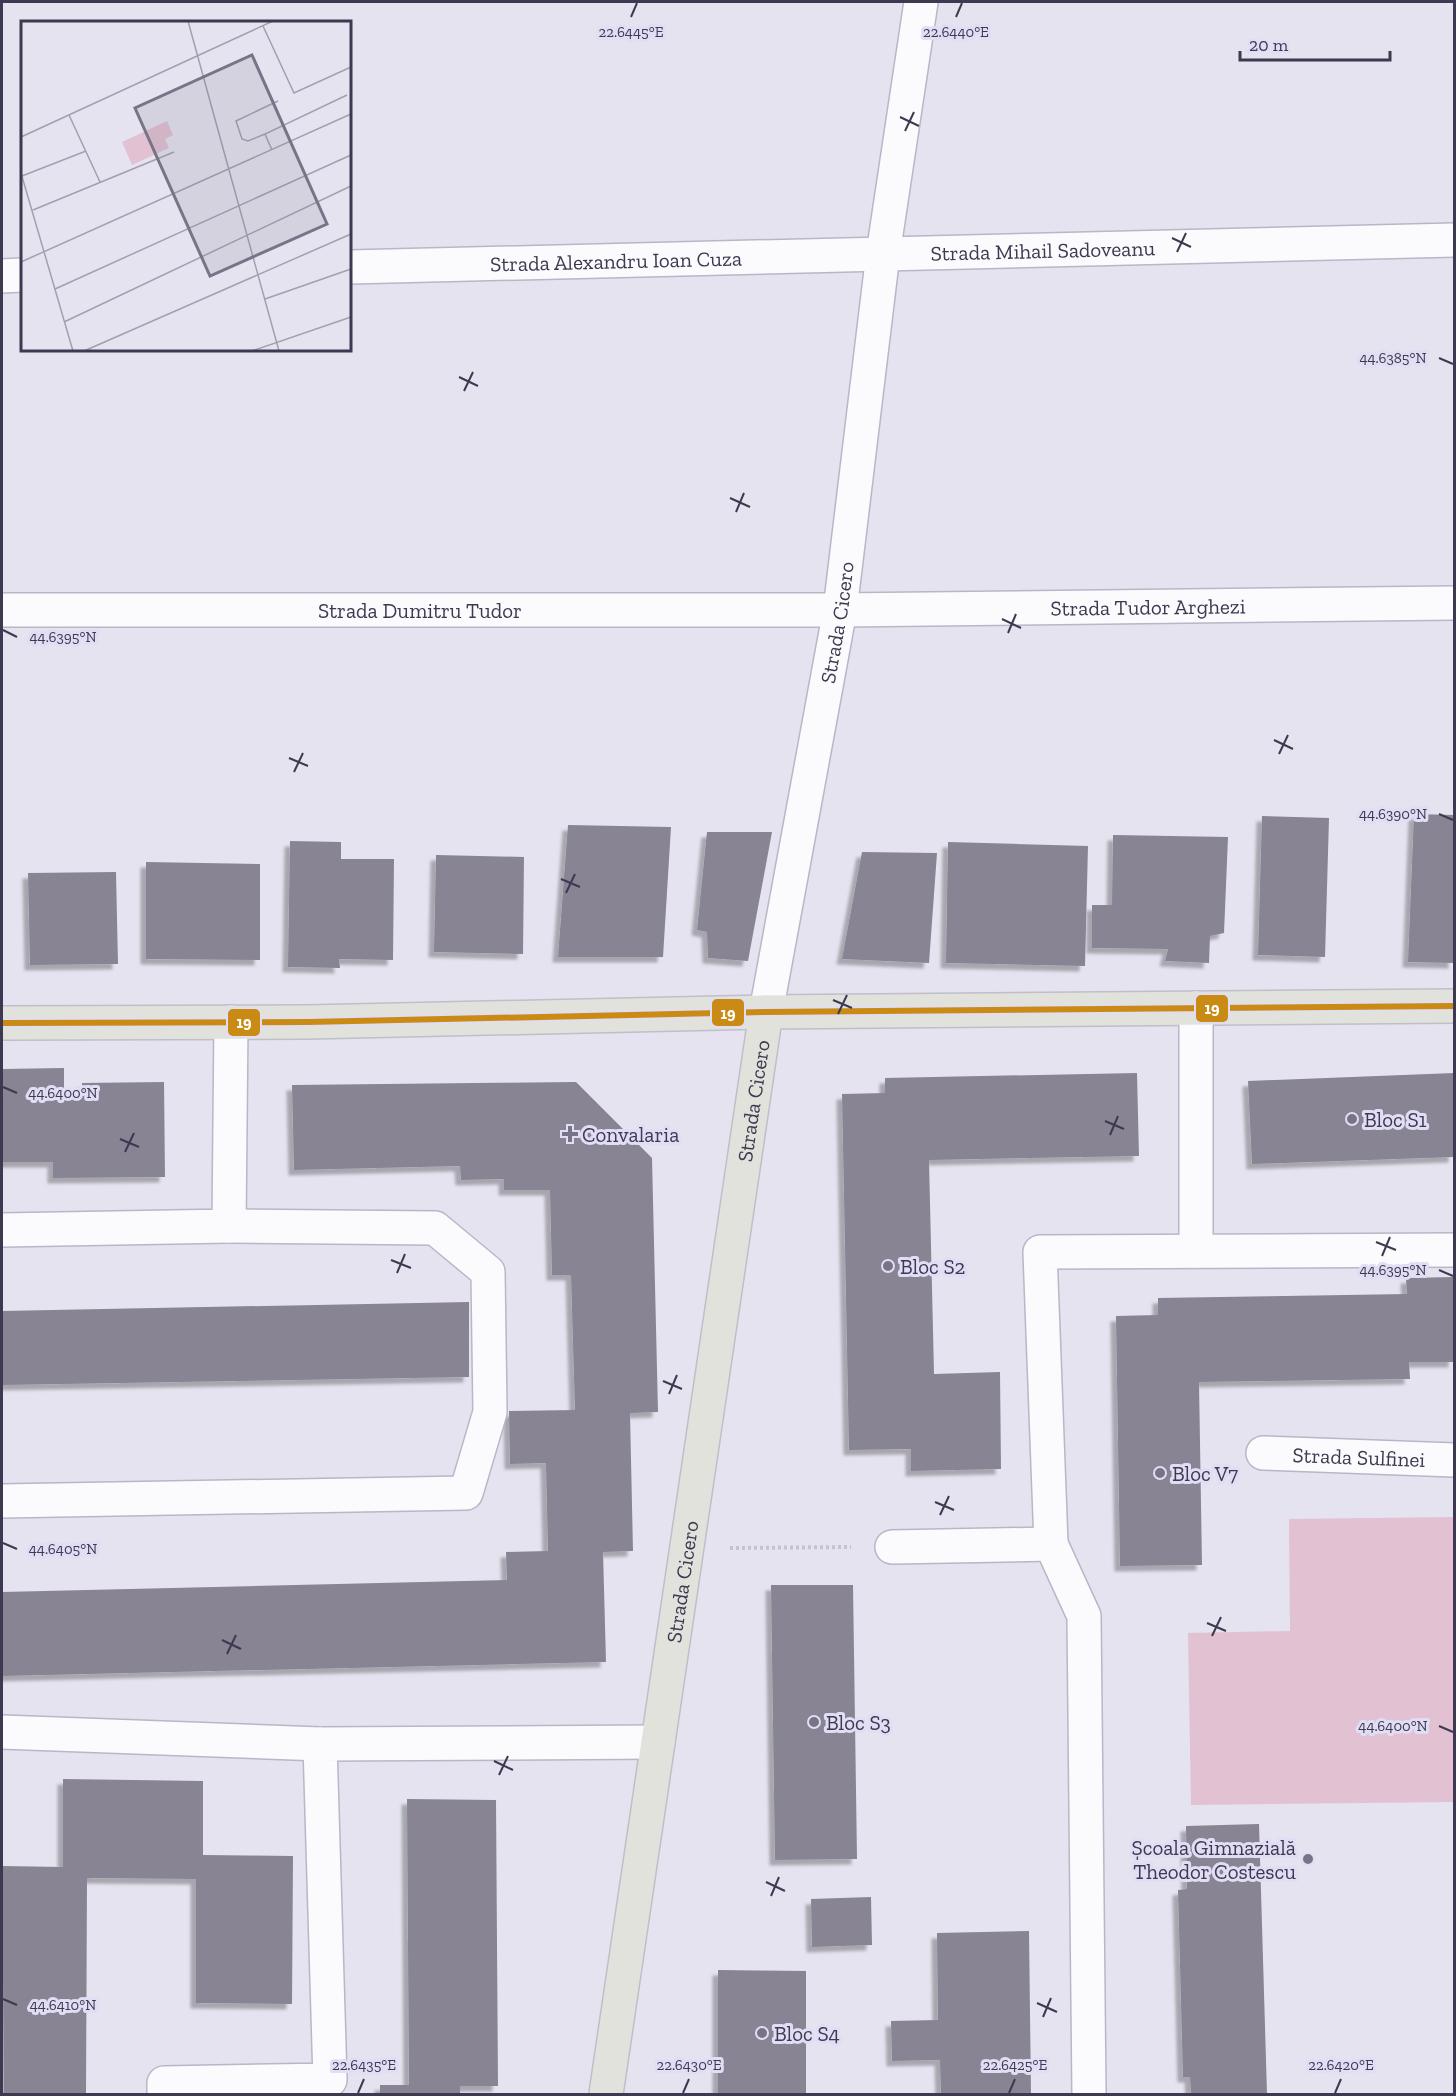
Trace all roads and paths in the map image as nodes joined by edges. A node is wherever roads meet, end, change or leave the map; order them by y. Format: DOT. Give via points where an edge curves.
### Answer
graph roads {
  1 [pos="921,2"];
  2 [pos="1455,240"];
  3 [pos="883,254"];
  4 [pos="351,267"];
  5 [pos="21,275"];
  6 [pos="2,276"];
  7 [pos="1455,603"];
  8 [pos="2,610"];
  9 [pos="840,610"];
  10 [pos="1455,1006"];
  11 [pos="1196,1008"];
  12 [pos="766,1012"];
  13 [pos="231,1022"];
  14 [pos="2,1023"];
  15 [pos="229,1226"];
  16 [pos="2,1230"];
  17 [pos="1455,1250"];
  18 [pos="1196,1251"];
  19 [pos="1263,1453"];
  20 [pos="1455,1460"];
  21 [pos="2,1501"];
  22 [pos="1051,1544"];
  23 [pos="892,1547"];
  24 [pos="687,1548"];
  25 [pos="2,1732"];
  26 [pos="658,1742"];
  27 [pos="320,1744"];
  28 [pos="164,2094"];
  29 [pos="606,2094"];
  30 [pos="1089,2094"];
  1 -- 3 [label="street, Strada Cicero"];
  2 -- 3 [label="street, Strada Mihail Sadoveanu"];
  3 -- 4 [label="street, Strada Alexandru Ioan Cuza"];
  3 -- 9 [label="street, Strada Cicero"];
  5 -- 6 [label="street"];
  7 -- 9 [label="street, Strada Tudor Arghezi"];
  8 -- 9 [label="street, Strada Dumitru Tudor"];
  9 -- 12 [label="street, Strada Cicero"];
  10 -- 11 [label="main road"];
  11 -- 12 [label="main road"];
  11 -- 18 [label="street"];
  12 -- 13 [label="main road"];
  12 -- 24 [label="main road, Strada Cicero"];
  13 -- 14 [label="main road"];
  13 -- 15 [label="street"];
  15 -- 16 [label="street"];
  15 -- 21 [label="street" via="435,1228 488,1272 490,1412 466,1493"];
  17 -- 18 [label="street"];
  18 -- 22 [label="street" via="1040,1252"];
  19 -- 20 [label="street, Strada Sulfinei"];
  22 -- 23 [label="street"];
  22 -- 30 [label="street" via="1084,1616"];
  23 -- 24 [label="path"];
  24 -- 26 [label="main road, Strada Cicero"];
  25 -- 27 [label="street"];
  26 -- 27 [label="street"];
  26 -- 29 [label="main road, Strada Cicero"];
  27 -- 28 [label="street" via="330,2080 164,2083"];
}
